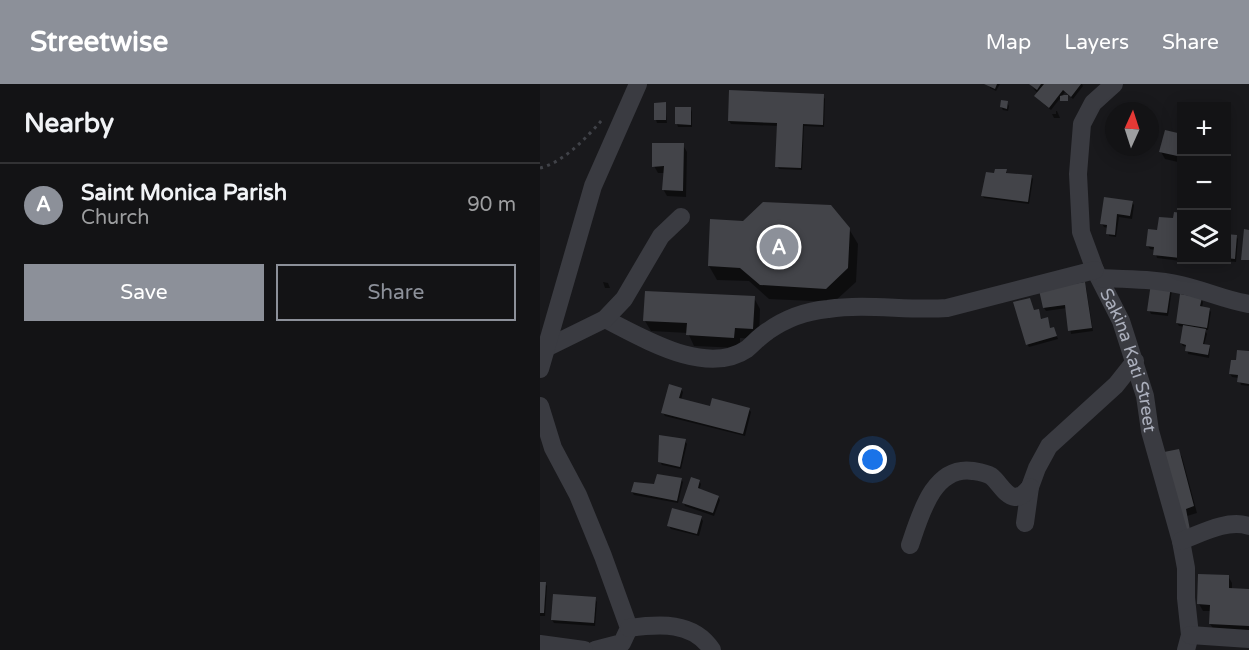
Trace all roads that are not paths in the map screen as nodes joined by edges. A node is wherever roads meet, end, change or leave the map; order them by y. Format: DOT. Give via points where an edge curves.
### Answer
graph roads {
  1 [pos="638,84"];
  2 [pos="1114,84"];
  3 [pos="681,217"];
  4 [pos="1097,274"];
  5 [pos="1249,304"];
  6 [pos="605,319"];
  7 [pos="544,349"];
  8 [pos="1135,362"];
  9 [pos="540,369"];
  10 [pos="540,406"];
  11 [pos="1030,487"];
  12 [pos="1025,523"];
  13 [pos="1249,526"];
  14 [pos="1181,541"];
  15 [pos="909,545"];
  16 [pos="629,628"];
  17 [pos="1249,639"];
  18 [pos="1188,642"];
  19 [pos="550,647"];
  20 [pos="584,650"];
  21 [pos="595,650"];
  22 [pos="712,650"];
  1 -- 7 [label="street" via="593,186"];
  2 -- 4 [label="street, Sakina Kati Street" via="1093,103 1082,124 1078,203 1081,232"];
  3 -- 6 [label="street" via="661,236 624,299"];
  4 -- 5 [label="street" via="1178,284"];
  4 -- 6 [label="street" via="947,308 828,309 798,315 768,331 745,350 724,358 670,351"];
  4 -- 8 [label="street, Sakina Kati Street" via="1121,321"];
  6 -- 7 [label="street"];
  7 -- 9 [label="street"];
  8 -- 11 [label="street" via="1103,398 1055,438"];
  8 -- 14 [label="street, Sakina Kati Street"];
  10 -- 16 [label="street"];
  11 -- 12 [label="street"];
  11 -- 15 [label="street" via="1024,495 1015,497 990,476 964,470 951,473 933,490"];
  13 -- 14 [label="street" via="1225,525"];
  14 -- 18 [label="street, Sakina Kati Street" via="1186,568"];
  16 -- 21 [label="street" via="622,643"];
  16 -- 22 [label="street" via="685,628 706,640"];
  17 -- 18 [label="street"];
  19 -- 20 [label="street"];
}
